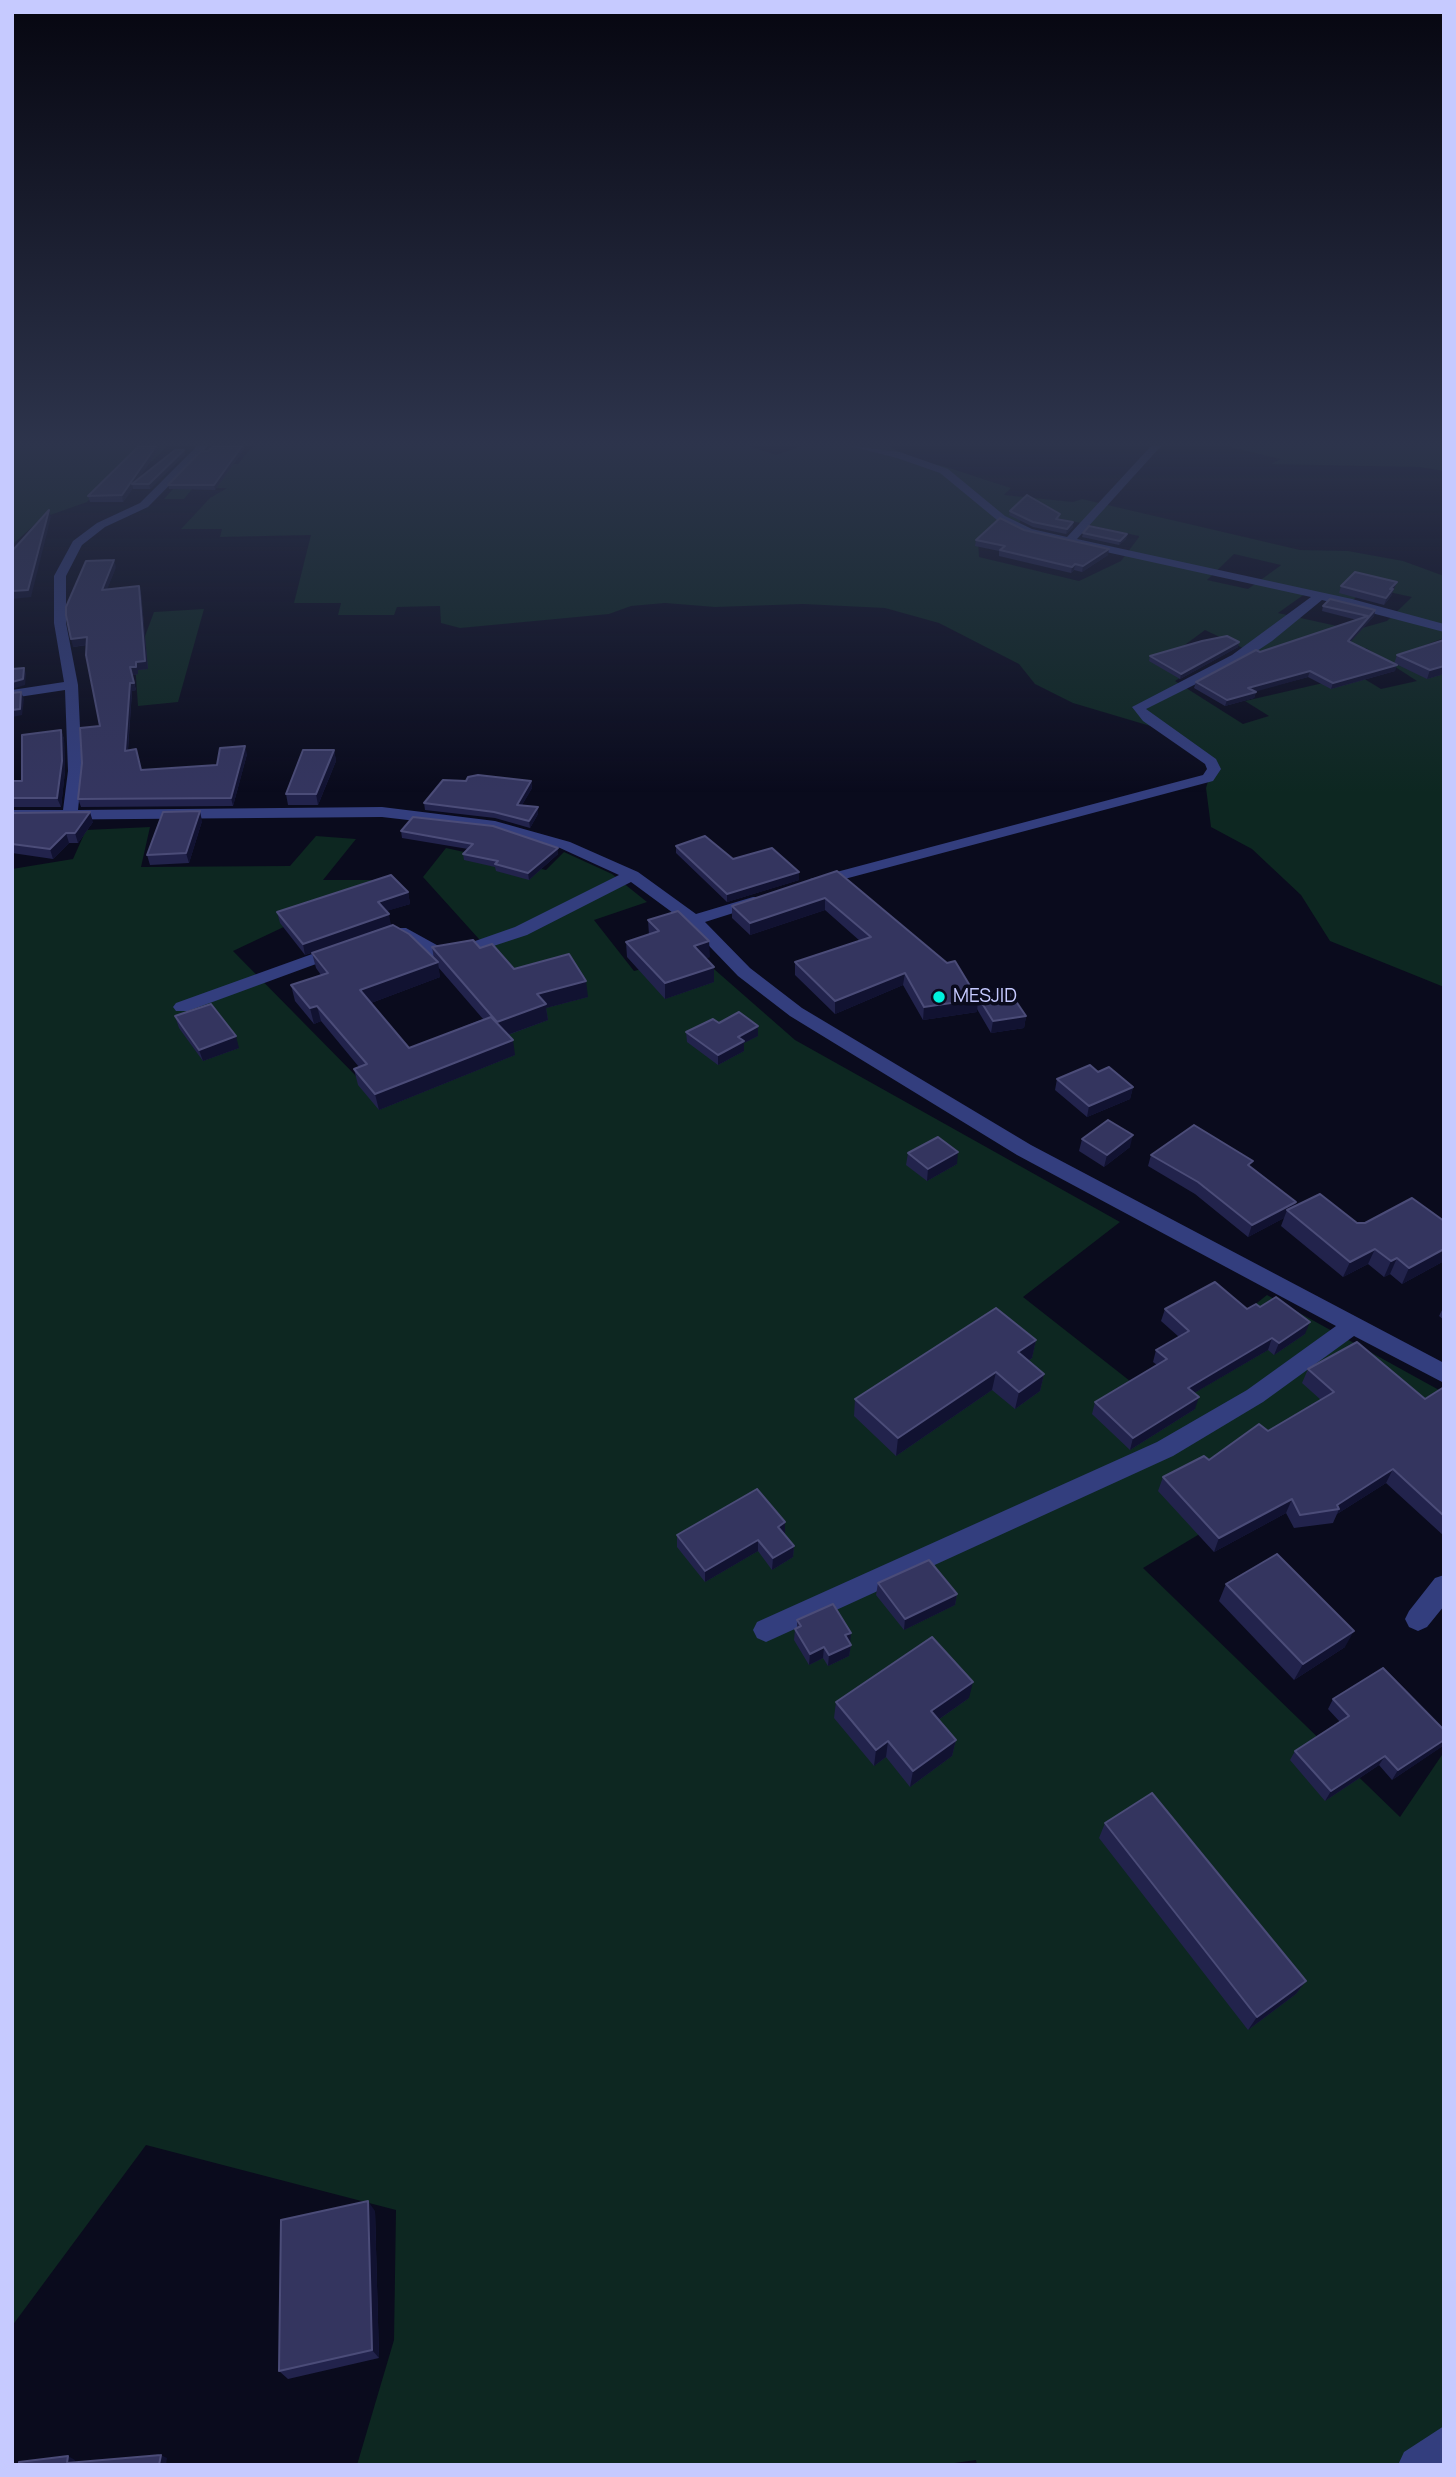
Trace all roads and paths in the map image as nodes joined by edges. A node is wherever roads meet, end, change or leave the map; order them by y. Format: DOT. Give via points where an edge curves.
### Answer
graph roads {
  1 [pos="65,562"];
  2 [pos="1160,562"];
  3 [pos="1320,596"];
  4 [pos="1444,628"];
  5 [pos="71,685"];
  6 [pos="12,694"];
  7 [pos="12,815"];
  8 [pos="70,815"];
  9 [pos="632,875"];
  10 [pos="806,886"];
  11 [pos="769,897"];
  12 [pos="694,920"];
  13 [pos="182,1007"];
  14 [pos="1352,1326"];
  15 [pos="1444,1374"];
  16 [pos="1444,1586"];
  17 [pos="1419,1619"];
  18 [pos="766,1630"];
  19 [pos="1444,2445"];
  20 [pos="1417,2465"];
  1 -- 5 [label="street" via="60,576 60,623"];
  2 -- 3 [label="street"];
  3 -- 4 [label="street"];
  3 -- 10 [label="street" via="1237,658 1139,707 1211,762 1214,769 1208,778"];
  5 -- 6 [label="street"];
  5 -- 8 [label="street" via="75,771"];
  7 -- 8 [label="street"];
  8 -- 9 [label="street" via="412,814 532,835"];
  9 -- 12 [label="street"];
  9 -- 13 [label="street" via="521,931 450,954 431,951 402,932"];
  11 -- 12 [label="street"];
  12 -- 14 [label="street" via="744,972 844,1043 1024,1150"];
  14 -- 15 [label="street"];
  14 -- 18 [label="street" via="1255,1396 1166,1449"];
  16 -- 17 [label="street"];
  19 -- 20 [label="street"];
}
